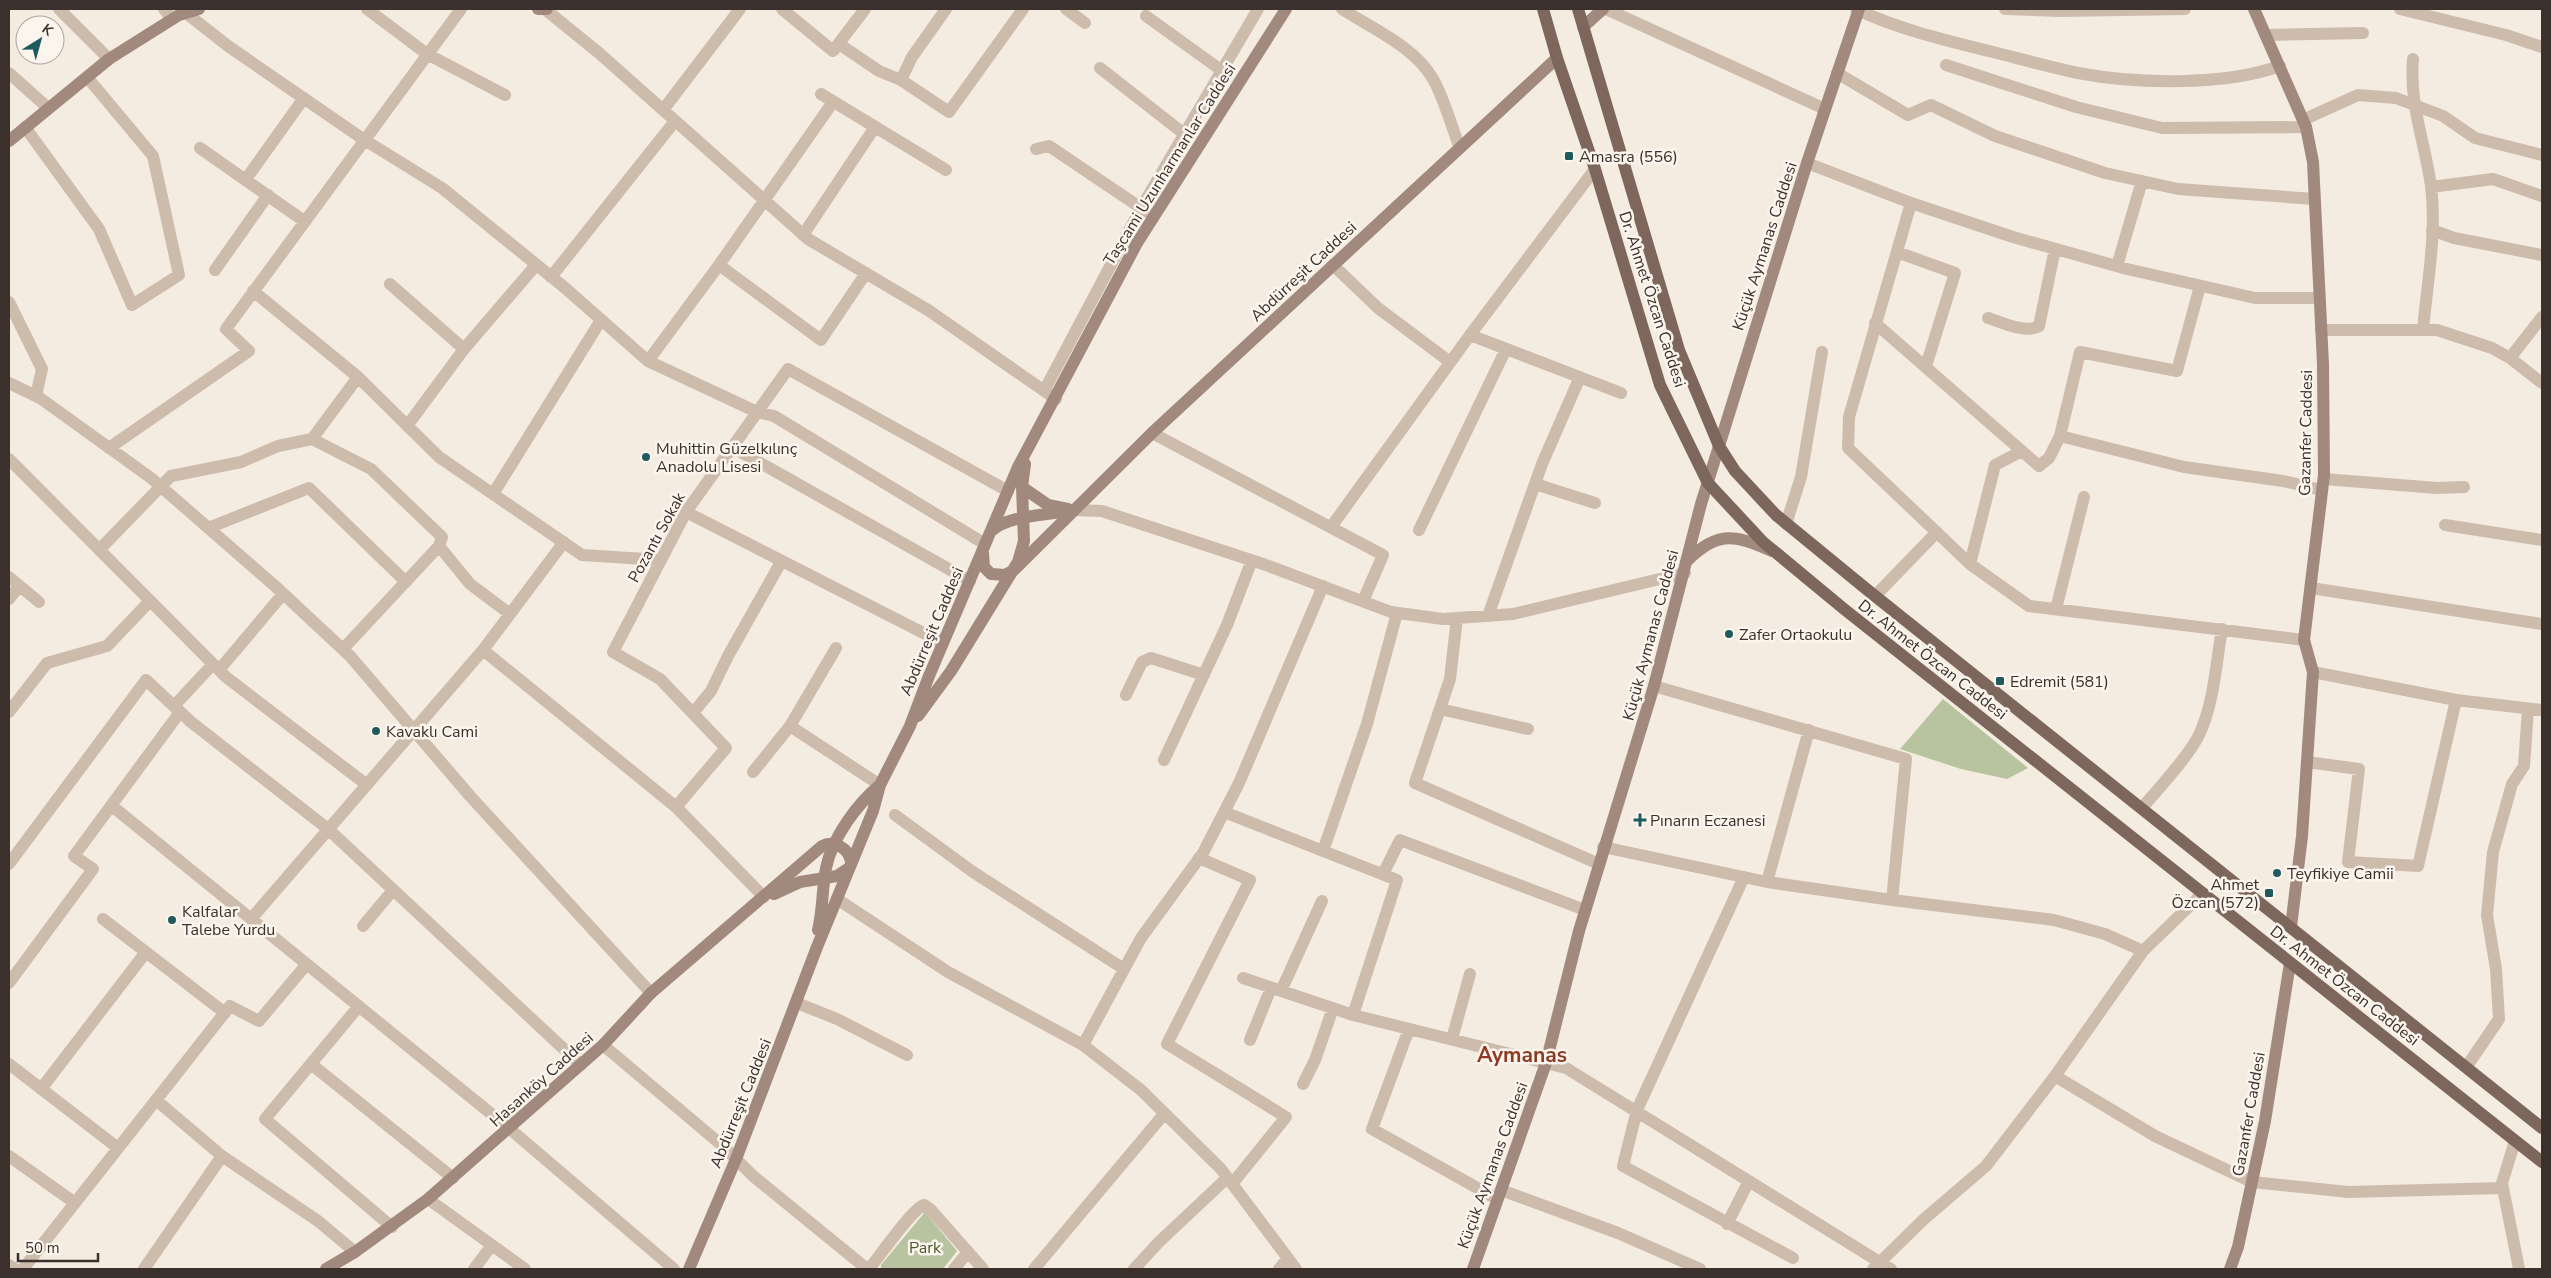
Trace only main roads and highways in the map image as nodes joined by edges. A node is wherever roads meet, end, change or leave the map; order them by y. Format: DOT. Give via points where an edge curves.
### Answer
graph roads {
  1 [pos="1543,9"];
  2 [pos="1578,9"];
  3 [pos="2542,1128"];
  4 [pos="2542,1162"];
  1 -- 4 [label="main road, Dr. Ahmet Özcan Caddesi" via="1660,385 1708,483 1776,553"];
  2 -- 3 [label="main road, Dr. Ahmet Özcan Caddesi" via="1679,350 1719,446 1735,472 1786,524"];
}
